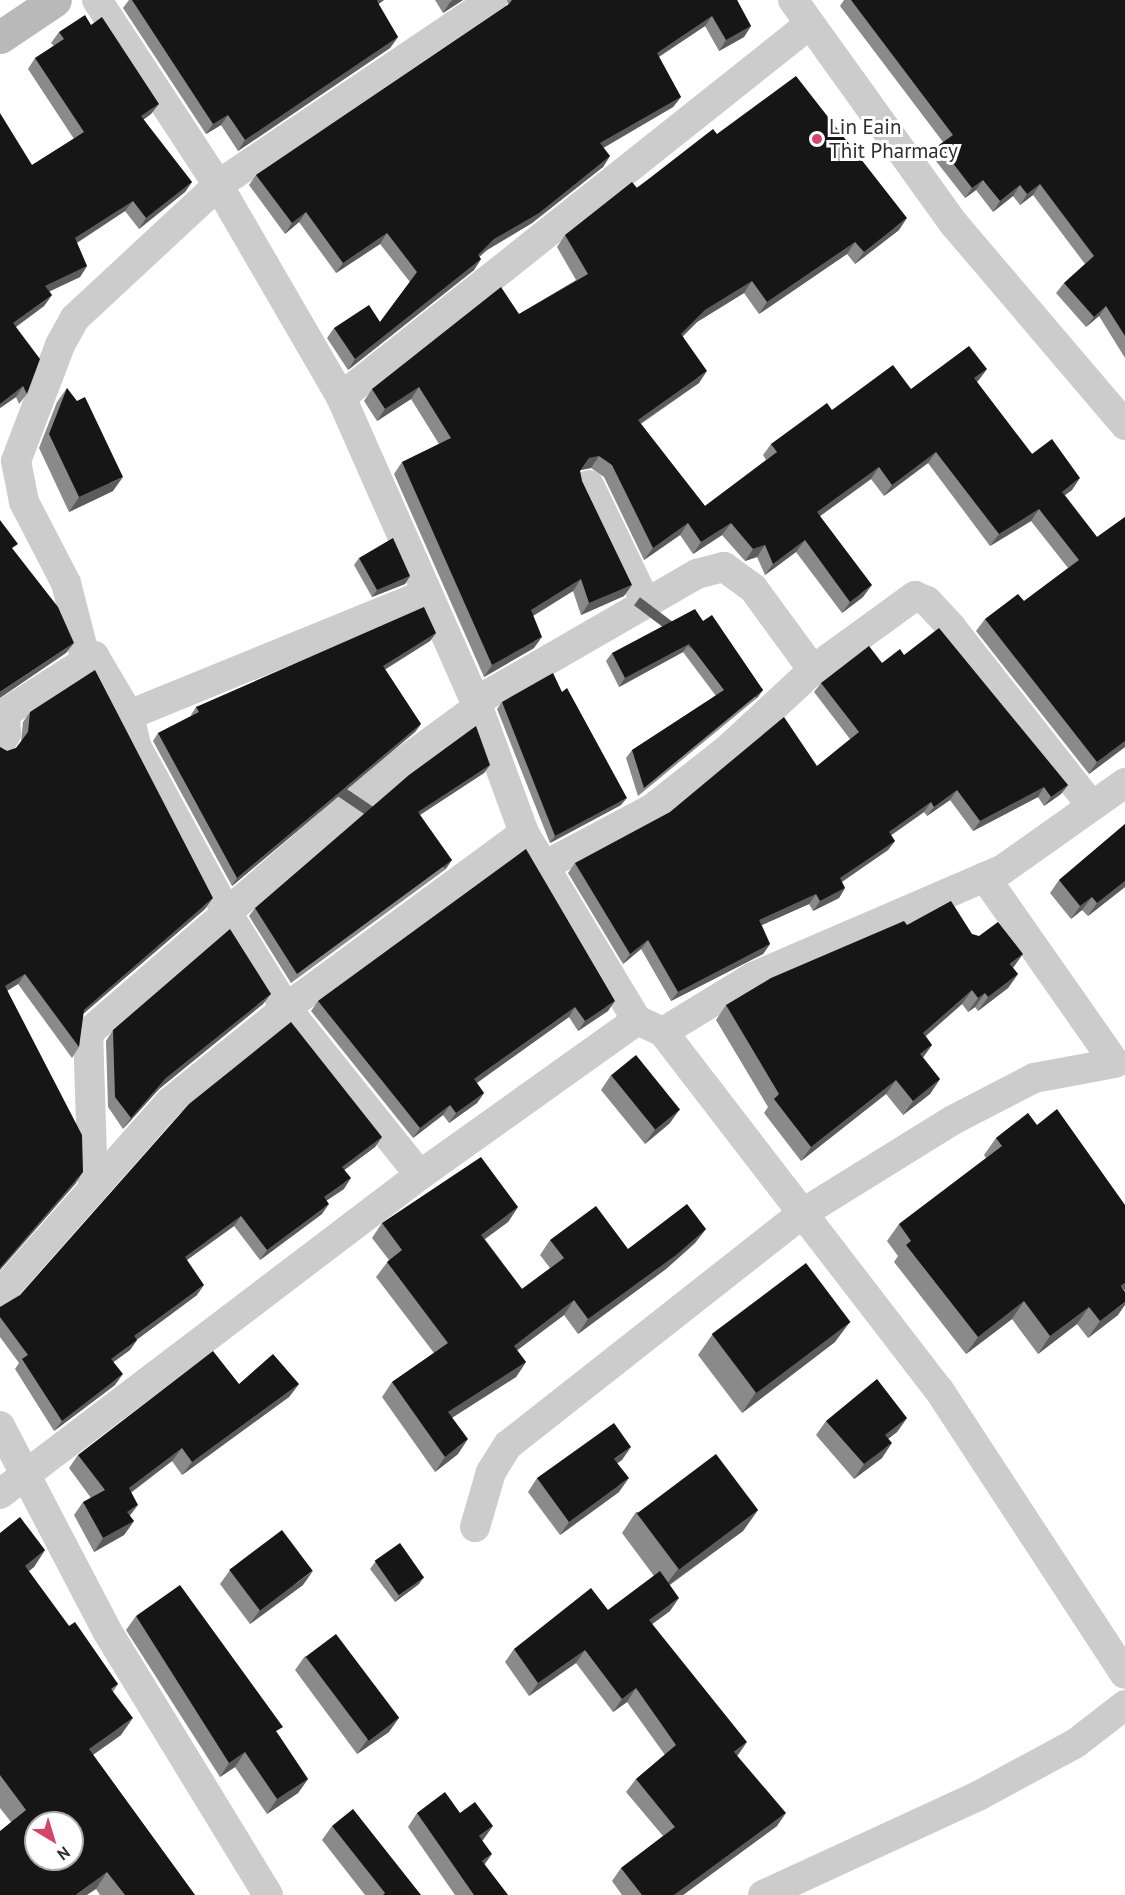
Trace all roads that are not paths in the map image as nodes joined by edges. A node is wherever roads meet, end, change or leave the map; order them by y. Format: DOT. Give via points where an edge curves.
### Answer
graph roads {
  1 [pos="55,0"];
  2 [pos="97,0"];
  3 [pos="492,0"];
  4 [pos="802,12"];
  5 [pos="0,37"];
  6 [pos="218,185"];
  7 [pos="340,397"];
  8 [pos="1125,424"];
  9 [pos="589,485"];
  10 [pos="425,594"];
  11 [pos="646,603"];
  12 [pos="85,657"];
  13 [pos="813,670"];
  14 [pos="477,705"];
  15 [pos="129,715"];
  16 [pos="0,744"];
  17 [pos="1125,783"];
  18 [pos="1092,806"];
  19 [pos="524,833"];
  20 [pos="546,865"];
  21 [pos="985,877"];
  22 [pos="226,912"];
  23 [pos="286,1008"];
  24 [pos="650,1026"];
  25 [pos="1120,1061"];
  26 [pos="420,1175"];
  27 [pos="93,1188"];
  28 [pos="803,1213"];
  29 [pos="0,1294"];
  30 [pos="0,1425"];
  31 [pos="12,1485"];
  32 [pos="475,1527"];
  33 [pos="1125,1674"];
  34 [pos="1125,1705"];
  35 [pos="268,1895"];
  36 [pos="763,1895"];
  1 -- 5 [label="street"];
  2 -- 6 [label="street"];
  3 -- 6 [label="street"];
  4 -- 7 [label="street"];
  4 -- 8 [label="street" via="954,224"];
  6 -- 7 [label="street"];
  6 -- 12 [label="street" via="75,318 60,345 16,461 24,502 66,583"];
  7 -- 10 [label="street"];
  9 -- 11 [label="street"];
  10 -- 14 [label="street"];
  10 -- 15 [label="street"];
  11 -- 13 [label="street" via="697,574 724,567 737,571"];
  11 -- 14 [label="street"];
  12 -- 15 [label="street" via="94,656"];
  12 -- 16 [label="street" via="5,713 6,734"];
  13 -- 18 [label="street" via="897,604 915,596 927,601"];
  13 -- 20 [label="street" via="729,749 653,808"];
  14 -- 19 [label="street"];
  14 -- 22 [label="street" via="392,770"];
  15 -- 22 [label="street" via="136,746"];
  17 -- 18 [label="street"];
  18 -- 21 [label="street"];
  19 -- 20 [label="street"];
  19 -- 23 [label="street"];
  20 -- 24 [label="street"];
  21 -- 24 [label="street"];
  21 -- 25 [label="street"];
  22 -- 23 [label="street"];
  22 -- 27 [label="street" via="88,1033"];
  23 -- 26 [label="street"];
  23 -- 27 [label="street" via="170,1102"];
  24 -- 26 [label="street"];
  24 -- 28 [label="street"];
  25 -- 28 [label="street" via="1034,1078 953,1120"];
  26 -- 31 [label="street"];
  27 -- 29 [label="street"];
  28 -- 32 [label="street" via="508,1445 491,1472"];
  28 -- 33 [label="street" via="939,1390"];
  30 -- 31 [label="street"];
  31 -- 35 [label="street" via="107,1631"];
  34 -- 36 [label="street" via="1076,1743 978,1796"];
}
